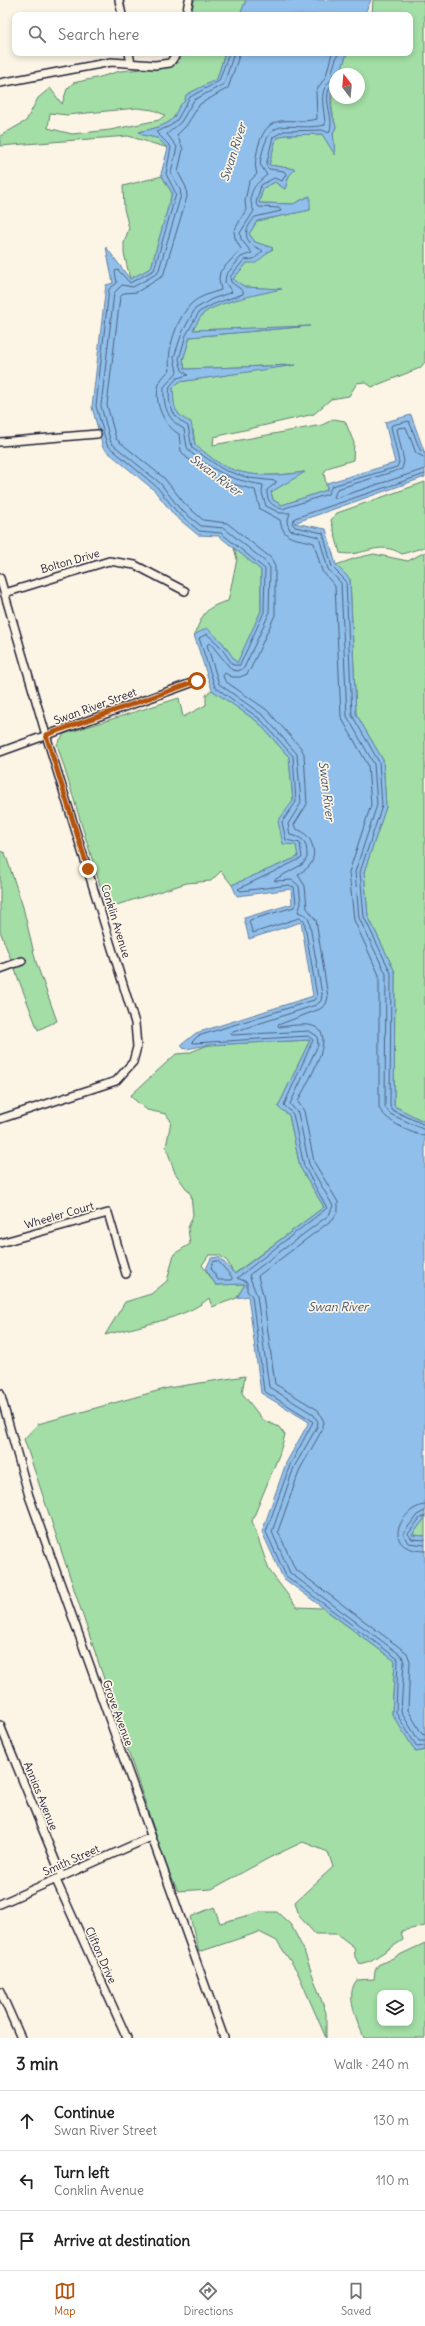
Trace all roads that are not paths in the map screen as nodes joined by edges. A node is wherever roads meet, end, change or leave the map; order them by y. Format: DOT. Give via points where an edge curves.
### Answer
graph roads {
  1 [pos="119,0"];
  2 [pos="190,0"];
  3 [pos="121,12"];
  4 [pos="187,12"];
  5 [pos="130,56"];
  6 [pos="175,56"];
  7 [pos="131,63"];
  8 [pos="0,83"];
  9 [pos="98,434"];
  10 [pos="0,442"];
  11 [pos="0,578"];
  12 [pos="184,591"];
  13 [pos="5,593"];
  14 [pos="197,681"];
  15 [pos="46,735"];
  16 [pos="0,752"];
  17 [pos="22,961"];
  18 [pos="0,969"];
  19 [pos="0,1119"];
  20 [pos="0,1243"];
  21 [pos="126,1274"];
  22 [pos="0,1393"];
  23 [pos="0,1724"];
  24 [pos="151,1837"];
  25 [pos="59,1878"];
  26 [pos="0,1904"];
  27 [pos="0,1991"];
  28 [pos="21,2038"];
  29 [pos="128,2038"];
  30 [pos="224,2038"];
  1 -- 3 [label="street"];
  2 -- 4 [label="street"];
  5 -- 7 [label="street"];
  6 -- 7 [label="street" via="170,63"];
  7 -- 8 [label="street" via="111,62"];
  9 -- 10 [label="street"];
  11 -- 13 [label="street, Conklin Avenue"];
  12 -- 13 [label="street, Bolton Drive" via="135,565 109,561"];
  13 -- 15 [label="street, Conklin Avenue"];
  14 -- 15 [label="street, Swan River Street"];
  15 -- 16 [label="street, Swan River Street"];
  15 -- 19 [label="street, Conklin Avenue" via="135,1023 137,1046 133,1062 116,1081"];
  17 -- 18 [label="street"];
  20 -- 21 [label="street, Wheeler Court" via="108,1213"];
  22 -- 24 [label="street, Grove Avenue" via="29,1496"];
  23 -- 25 [label="street, Annias Avenue"];
  24 -- 25 [label="street, Smith Street"];
  24 -- 30 [label="street, Grove Avenue"];
  25 -- 26 [label="street, Smith Street"];
  25 -- 29 [label="street, Clifton Drive"];
  27 -- 28 [label="street"];
}
